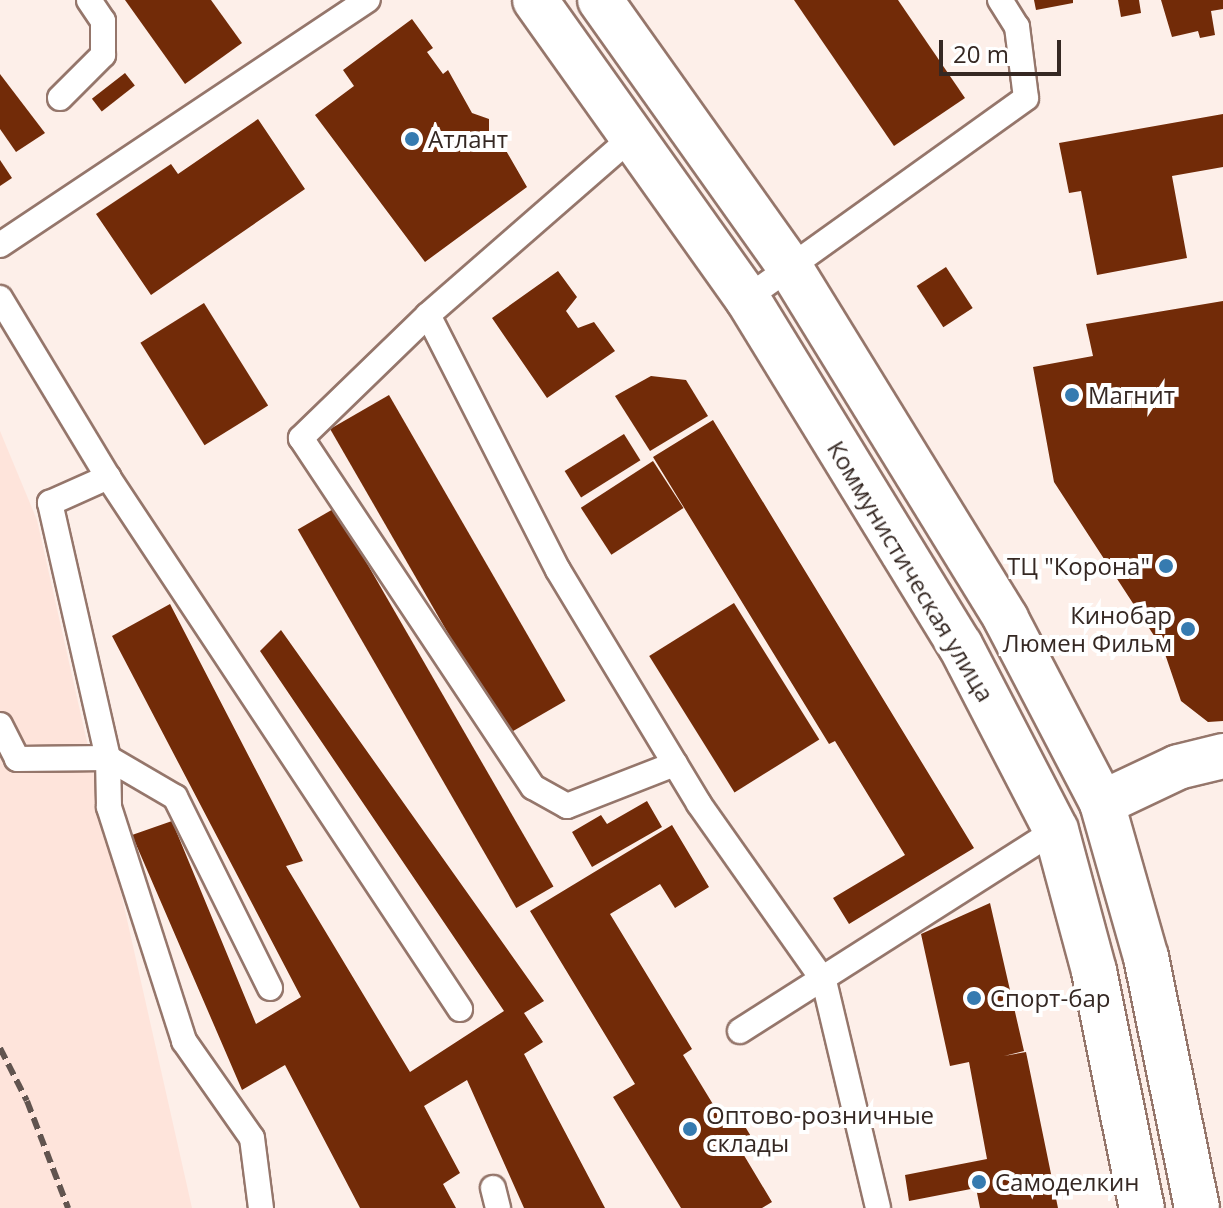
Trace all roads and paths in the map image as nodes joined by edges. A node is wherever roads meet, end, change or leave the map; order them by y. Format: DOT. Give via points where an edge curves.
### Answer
graph roads {
  1 [pos="89,0"];
  2 [pos="368,0"];
  3 [pos="535,0"];
  4 [pos="600,0"];
  5 [pos="1000,0"];
  6 [pos="60,98"];
  7 [pos="632,137"];
  8 [pos="0,245"];
  9 [pos="791,269"];
  10 [pos="0,298"];
  11 [pos="747,298"];
  12 [pos="428,315"];
  13 [pos="108,477"];
  14 [pos="0,725"];
  15 [pos="1223,756"];
  16 [pos="108,758"];
  17 [pos="675,764"];
  18 [pos="1102,803"];
  19 [pos="1056,830"];
  20 [pos="824,981"];
  21 [pos="270,988"];
  22 [pos="460,1009"];
  23 [pos="740,1031"];
  24 [pos="261,1208"];
  25 [pos="878,1208"];
  26 [pos="1142,1208"];
  27 [pos="1197,1208"];
  1 -- 6 [label="lane" via="103,21 103,55"];
  2 -- 8 [label="lane"];
  3 -- 7 [label="main road, Коммунистическая улица"];
  4 -- 9 [label="main road"];
  5 -- 9 [label="lane" via="1017,27 1026,98"];
  7 -- 11 [label="main road, Коммунистическая улица"];
  7 -- 12 [label="lane"];
  9 -- 11 [label="lane"];
  9 -- 18 [label="main road" via="1006,619"];
  10 -- 13 [label="lane"];
  11 -- 19 [label="main road, Коммунистическая улица" via="960,645"];
  12 -- 17 [label="lane" via="558,570"];
  12 -- 17 [label="lane" via="301,438 533,787 567,806"];
  13 -- 16 [label="lane" via="50,503"];
  13 -- 22 [label="lane"];
  14 -- 16 [label="lane" via="17,759"];
  15 -- 18 [label="main road" via="1178,767"];
  16 -- 21 [label="lane" via="175,797"];
  16 -- 24 [label="lane" via="109,807 184,1041 252,1138"];
  17 -- 20 [label="lane"];
  18 -- 27 [label="main road" via="1146,957"];
  19 -- 20 [label="lane"];
  19 -- 26 [label="main road, Коммунистическая улица" via="1094,971"];
  20 -- 23 [label="lane"];
  20 -- 25 [label="lane"];
}
